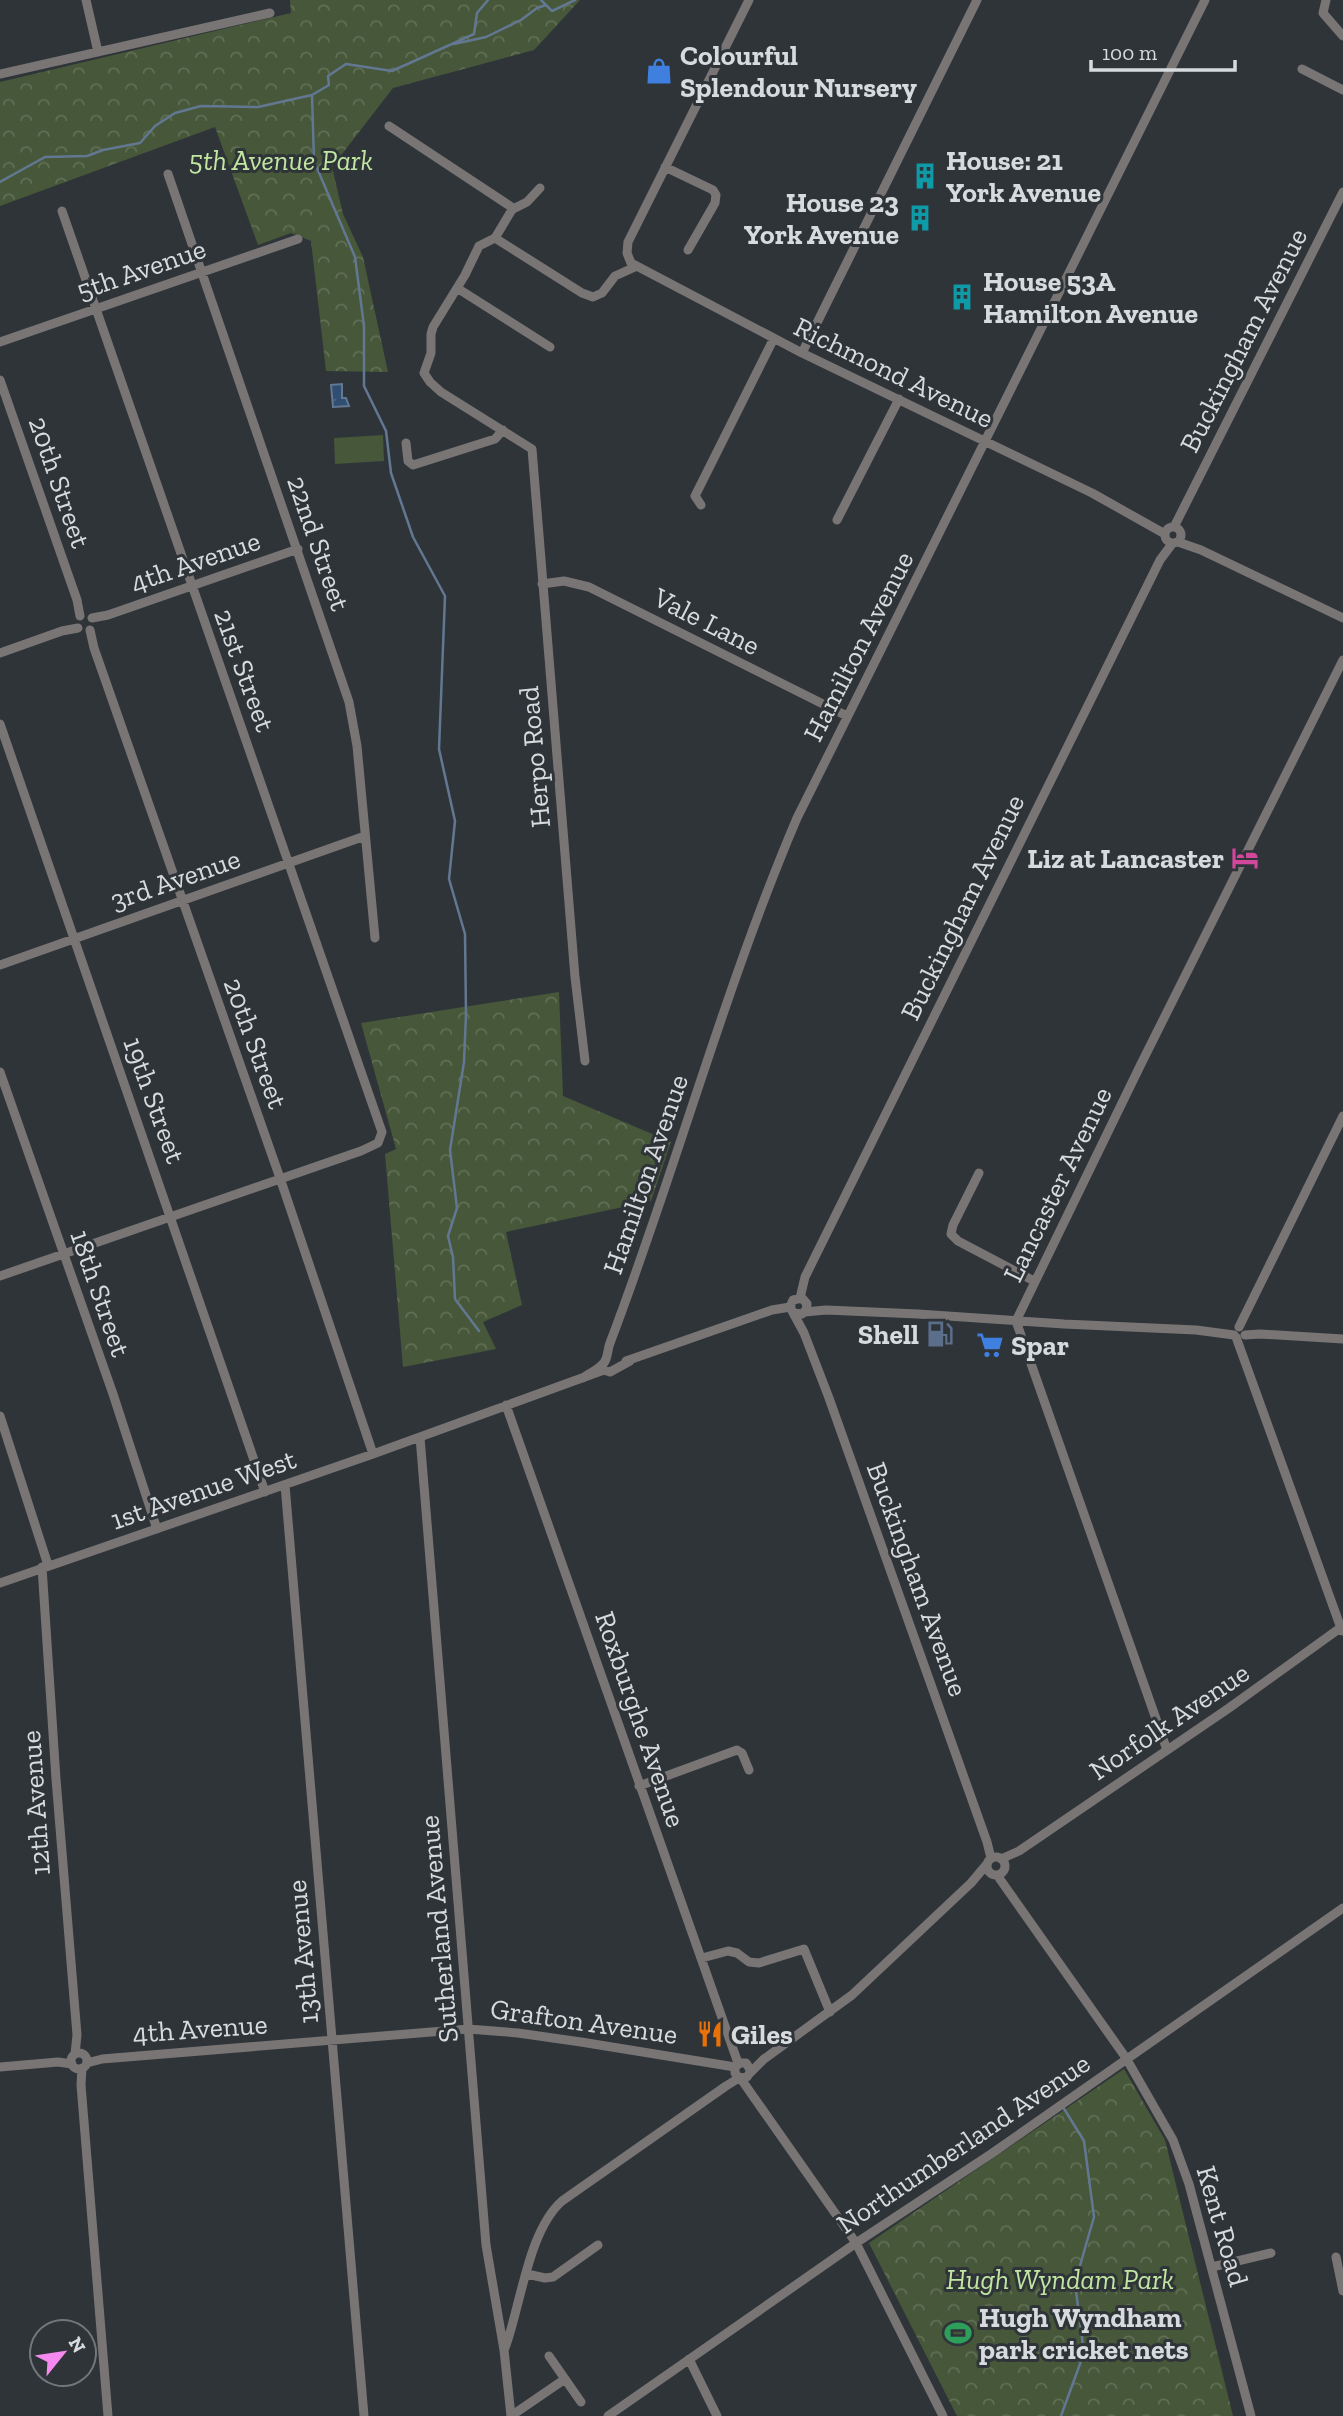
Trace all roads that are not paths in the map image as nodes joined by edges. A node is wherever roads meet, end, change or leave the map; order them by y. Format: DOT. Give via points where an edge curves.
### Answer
graph roads {
  1 [pos="86,0"];
  2 [pos="749,0"];
  3 [pos="977,0"];
  4 [pos="1205,0"];
  5 [pos="1326,0"];
  6 [pos="270,13"];
  7 [pos="1343,36"];
  8 [pos="98,52"];
  9 [pos="1302,69"];
  10 [pos="0,74"];
  11 [pos="1343,90"];
  12 [pos="389,126"];
  13 [pos="664,167"];
  14 [pos="168,174"];
  15 [pos="540,188"];
  16 [pos="1343,192"];
  17 [pos="513,209"];
  18 [pos="62,211"];
  19 [pos="495,238"];
  20 [pos="298,239"];
  21 [pos="688,250"];
  22 [pos="632,263"];
  23 [pos="201,273"];
  24 [pos="457,288"];
  25 [pos="95,308"];
  26 [pos="774,338"];
  27 [pos="0,342"];
  28 [pos="550,347"];
  29 [pos="802,353"];
  30 [pos="0,380"];
  31 [pos="899,399"];
  32 [pos="503,430"];
  33 [pos="984,440"];
  34 [pos="406,443"];
  35 [pos="701,505"];
  36 [pos="837,520"];
  37 [pos="1173,535"];
  38 [pos="298,550"];
  39 [pos="542,584"];
  40 [pos="191,586"];
  41 [pos="1343,618"];
  42 [pos="85,623"];
  43 [pos="0,653"];
  44 [pos="1343,660"];
  45 [pos="847,716"];
  46 [pos="0,724"];
  47 [pos="365,836"];
  48 [pos="288,864"];
  49 [pos="182,902"];
  50 [pos="375,938"];
  51 [pos="74,939"];
  52 [pos="0,965"];
  53 [pos="585,1061"];
  54 [pos="0,1072"];
  55 [pos="1343,1116"];
  56 [pos="979,1173"];
  57 [pos="280,1178"];
  58 [pos="172,1215"];
  59 [pos="63,1254"];
  60 [pos="0,1276"];
  61 [pos="1034,1282"];
  62 [pos="799,1306"];
  63 [pos="1016,1321"];
  64 [pos="1240,1333"];
  65 [pos="1343,1339"];
  66 [pos="609,1365"];
  67 [pos="506,1405"];
  68 [pos="0,1416"];
  69 [pos="420,1437"];
  70 [pos="373,1454"];
  71 [pos="285,1485"];
  72 [pos="265,1492"];
  73 [pos="157,1530"];
  74 [pos="45,1566"];
  75 [pos="0,1583"];
  76 [pos="1342,1629"];
  77 [pos="1167,1750"];
  78 [pos="749,1770"];
  79 [pos="639,1786"];
  80 [pos="997,1866"];
  81 [pos="1343,1908"];
  82 [pos="702,1958"];
  83 [pos="830,2012"];
  84 [pos="468,2029"];
  85 [pos="332,2041"];
  86 [pos="1126,2058"];
  87 [pos="79,2061"];
  88 [pos="0,2067"];
  89 [pos="742,2071"];
  90 [pos="856,2243"];
  91 [pos="598,2245"];
  92 [pos="1271,2253"];
  93 [pos="1336,2257"];
  94 [pos="1212,2267"];
  95 [pos="527,2274"];
  96 [pos="1343,2291"];
  97 [pos="504,2350"];
  98 [pos="549,2356"];
  99 [pos="689,2358"];
  100 [pos="565,2379"];
  101 [pos="581,2402"];
  102 [pos="108,2416"];
  103 [pos="364,2416"];
  104 [pos="511,2416"];
  105 [pos="608,2416"];
  106 [pos="717,2416"];
  107 [pos="943,2416"];
  108 [pos="1251,2416"];
  1 -- 8 [label="street"];
  2 -- 13 [label="street"];
  3 -- 29 [label="street"];
  4 -- 33 [label="street, Hamilton Avenue"];
  5 -- 7 [label="street" via="1323,13"];
  6 -- 8 [label="street"];
  8 -- 10 [label="street"];
  9 -- 11 [label="street"];
  12 -- 17 [label="street"];
  13 -- 21 [label="street" via="717,196"];
  13 -- 22 [label="street" via="628,242"];
  14 -- 23 [label="street, 22nd Street"];
  15 -- 17 [label="street"];
  16 -- 37 [label="street, Buckingham Avenue"];
  17 -- 19 [label="street"];
  18 -- 25 [label="street, 21st Street"];
  19 -- 22 [label="street" via="593,297"];
  19 -- 24 [label="street" via="480,245"];
  20 -- 23 [label="street, 5th Avenue"];
  22 -- 26 [label="street, Richmond Avenue"];
  23 -- 25 [label="street, 5th Avenue"];
  23 -- 38 [label="street, 22nd Street"];
  24 -- 28 [label="street"];
  24 -- 32 [label="street" via="432,331 424,373 441,392"];
  25 -- 27 [label="street, 5th Avenue"];
  25 -- 40 [label="street, 21st Street"];
  26 -- 29 [label="street, Richmond Avenue"];
  26 -- 35 [label="street" via="695,496"];
  29 -- 31 [label="street, Richmond Avenue"];
  30 -- 42 [label="street, 20th Street"];
  31 -- 33 [label="street, Richmond Avenue"];
  31 -- 36 [label="street"];
  32 -- 34 [label="street" via="495,439 414,465 409,462"];
  32 -- 39 [label="street, Herpo Road" via="532,449"];
  33 -- 37 [label="street, Richmond Avenue"];
  33 -- 45 [label="street, Hamilton Avenue"];
  37 -- 41 [label="street, Richmond Avenue"];
  37 -- 62 [label="street, Buckingham Avenue" via="807,1275"];
  38 -- 40 [label="street, 4th Avenue"];
  38 -- 47 [label="street, 22nd Street" via="352,712"];
  39 -- 45 [label="street, Vale Lane" via="572,582 599,591"];
  39 -- 53 [label="street, Herpo Road"];
  40 -- 42 [label="street, 4th Avenue"];
  40 -- 48 [label="street, 21st Street"];
  42 -- 43 [label="street, 4th Avenue"];
  42 -- 49 [label="street, 20th Street"];
  44 -- 61 [label="street, Lancaster Avenue"];
  45 -- 66 [label="street, Hamilton Avenue" via="776,869 612,1338"];
  46 -- 51 [label="street, 19th Street"];
  47 -- 48 [label="street, 3rd Avenue"];
  47 -- 50 [label="street, 22nd Street"];
  48 -- 49 [label="street, 3rd Avenue"];
  48 -- 57 [label="street, 21st Street" via="382,1126 378,1143"];
  49 -- 51 [label="street, 3rd Avenue"];
  49 -- 57 [label="street, 20th Street"];
  51 -- 52 [label="street, 3rd Avenue"];
  51 -- 58 [label="street, 19th Street"];
  54 -- 59 [label="street, 18th Street"];
  55 -- 64 [label="street"];
  56 -- 61 [label="street" via="951,1234"];
  57 -- 58 [label="street"];
  57 -- 70 [label="street, 20th Street"];
  58 -- 59 [label="street"];
  58 -- 72 [label="street, 19th Street"];
  59 -- 60 [label="street"];
  59 -- 73 [label="street, 18th Street"];
  61 -- 63 [label="street, Lancaster Avenue"];
  62 -- 63 [label="street, 1st Avenue West"];
  62 -- 66 [label="street, 1st Avenue West" via="772,1310"];
  62 -- 80 [label="street, Buckingham Avenue" via="804,1332"];
  63 -- 64 [label="street, 1st Avenue West"];
  63 -- 77 [label="street, Lancaster Avenue"];
  64 -- 65 [label="street"];
  64 -- 76 [label="street" via="1245,1360"];
  66 -- 67 [label="street, 1st Avenue West"];
  67 -- 69 [label="street, 1st Avenue West"];
  67 -- 79 [label="street, Roxburghe Avenue"];
  68 -- 74 [label="street, 12th Avenue"];
  69 -- 70 [label="street, 1st Avenue West"];
  69 -- 84 [label="street, Sutherland Avenue"];
  70 -- 71 [label="street, 1st Avenue West"];
  71 -- 72 [label="street, 1st Avenue West"];
  71 -- 85 [label="street, 13th Avenue"];
  72 -- 73 [label="street, 1st Avenue West"];
  73 -- 74 [label="street, 1st Avenue West"];
  74 -- 75 [label="street, 1st Avenue West"];
  74 -- 87 [label="street, 12th Avenue" via="56,1779"];
  76 -- 77 [label="street, Norfolk Avenue"];
  77 -- 80 [label="street, Norfolk Avenue"];
  78 -- 79 [label="street" via="737,1750"];
  79 -- 82 [label="street, Roxburghe Avenue"];
  80 -- 83 [label="street" via="971,1883"];
  80 -- 86 [label="street, Kent Road" via="1010,1892"];
  81 -- 86 [label="street, Northumberland Avenue"];
  82 -- 83 [label="street" via="732,1952 759,1963 804,1949"];
  82 -- 89 [label="street, Roxburghe Avenue"];
  83 -- 89 [label="street"];
  84 -- 85 [label="street, 4th Avenue"];
  84 -- 89 [label="street, Grafton Avenue" via="581,2042"];
  84 -- 97 [label="street, Sutherland Avenue" via="486,2245"];
  85 -- 87 [label="street, 4th Avenue"];
  85 -- 103 [label="street, 13th Avenue"];
  86 -- 90 [label="street, Northumberland Avenue"];
  86 -- 94 [label="street, Kent Road" via="1173,2140"];
  87 -- 88 [label="street, 4th Avenue"];
  87 -- 102 [label="street, 12th Avenue"];
  89 -- 90 [label="street, Roxburghe Avenue" via="755,2097"];
  89 -- 95 [label="street" via="556,2206 545,2219"];
  90 -- 99 [label="street, Northumberland Avenue"];
  90 -- 107 [label="street, Roxburghe Avenue"];
  91 -- 95 [label="street" via="553,2277"];
  92 -- 94 [label="street"];
  93 -- 96 [label="street"];
  94 -- 108 [label="street, Kent Road"];
  95 -- 97 [label="street"];
  97 -- 104 [label="street, Sutherland Avenue"];
  98 -- 100 [label="street"];
  99 -- 105 [label="street, Northumberland Avenue"];
  99 -- 106 [label="street"];
  100 -- 101 [label="street"];
  100 -- 104 [label="street"];
}
